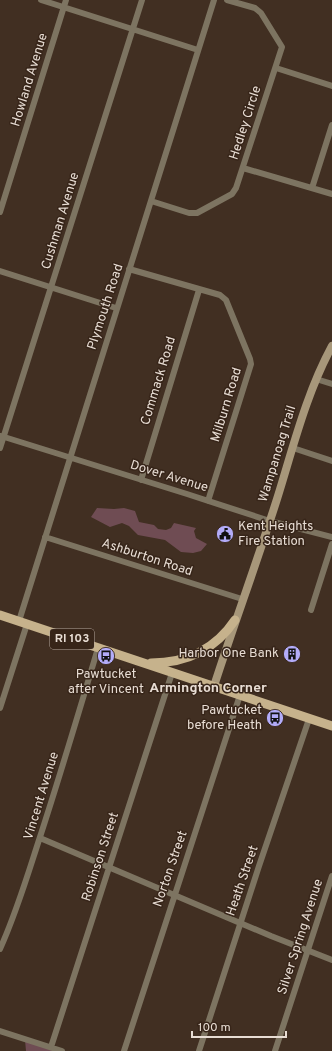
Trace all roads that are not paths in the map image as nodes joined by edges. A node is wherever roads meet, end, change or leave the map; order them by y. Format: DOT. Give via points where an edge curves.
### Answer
graph roads {
  1 [pos="41,0"];
  2 [pos="66,0"];
  3 [pos="142,0"];
  4 [pos="214,0"];
  5 [pos="227,0"];
  6 [pos="64,7"];
  7 [pos="133,28"];
  8 [pos="198,50"];
  9 [pos="276,68"];
  10 [pos="332,86"];
  11 [pos="332,125"];
  12 [pos="243,168"];
  13 [pos="312,188"];
  14 [pos="332,194"];
  15 [pos="151,201"];
  16 [pos="0,212"];
  17 [pos="129,269"];
  18 [pos="0,271"];
  19 [pos="52,286"];
  20 [pos="200,290"];
  21 [pos="116,308"];
  22 [pos="332,346"];
  23 [pos="316,379"];
  24 [pos="332,384"];
  25 [pos="2,436"];
  26 [pos="0,448"];
  27 [pos="293,448"];
  28 [pos="70,458"];
  29 [pos="332,461"];
  30 [pos="141,480"];
  31 [pos="208,501"];
  32 [pos="270,522"];
  33 [pos="45,537"];
  34 [pos="332,537"];
  35 [pos="332,544"];
  36 [pos="242,599"];
  37 [pos="311,610"];
  38 [pos="0,615"];
  39 [pos="235,620"];
  40 [pos="23,622"];
  41 [pos="98,648"];
  42 [pos="143,663"];
  43 [pos="172,673"];
  44 [pos="214,686"];
  45 [pos="240,695"];
  46 [pos="0,708"];
  47 [pos="309,719"];
  48 [pos="332,726"];
  49 [pos="40,838"];
  50 [pos="109,868"];
  51 [pos="332,876"];
  52 [pos="174,896"];
  53 [pos="240,922"];
  54 [pos="0,949"];
  55 [pos="307,951"];
  56 [pos="332,960"];
  57 [pos="0,1031"];
  58 [pos="51,1047"];
  59 [pos="62,1051"];
  60 [pos="124,1051"];
  61 [pos="199,1051"];
  62 [pos="275,1051"];
  1 -- 6 [label="street"];
  2 -- 6 [label="street, Howland Avenue"];
  3 -- 7 [label="street, Cushman Avenue"];
  4 -- 8 [label="street, Plymouth Road"];
  5 -- 9 [label="street, Hedley Circle" via="255,8 261,13 282,47"];
  6 -- 7 [label="street"];
  6 -- 16 [label="street, Howland Avenue"];
  7 -- 8 [label="street"];
  7 -- 19 [label="street, Cushman Avenue"];
  8 -- 15 [label="street, Plymouth Road"];
  9 -- 10 [label="street"];
  9 -- 12 [label="street, Hedley Circle"];
  11 -- 13 [label="street"];
  12 -- 13 [label="street"];
  12 -- 15 [label="street, Hedley Circle" via="232,194 197,213 189,213"];
  13 -- 14 [label="street"];
  15 -- 17 [label="street, Plymouth Road"];
  17 -- 20 [label="street, Milburn Road"];
  17 -- 21 [label="street, Plymouth Road"];
  18 -- 19 [label="street"];
  19 -- 21 [label="street"];
  19 -- 25 [label="street, Cushman Avenue"];
  20 -- 30 [label="street, Commack Road"];
  20 -- 31 [label="street, Milburn Road" via="220,295 226,300 251,364"];
  21 -- 28 [label="street, Plymouth Road"];
  22 -- 23 [label="main road, Wampanoag Trail"];
  23 -- 24 [label="street"];
  23 -- 27 [label="main road, Wampanoag Trail"];
  25 -- 26 [label="street, Cushman Avenue"];
  25 -- 28 [label="street, Dover Avenue"];
  27 -- 29 [label="street"];
  27 -- 32 [label="main road, Wampanoag Trail"];
  28 -- 30 [label="street, Dover Avenue"];
  28 -- 33 [label="street, Plymouth Road"];
  30 -- 31 [label="street, Dover Avenue"];
  31 -- 32 [label="street, Dover Avenue"];
  32 -- 34 [label="street, Dover Avenue"];
  32 -- 36 [label="main road, Wampanoag Trail"];
  33 -- 36 [label="street, Ashburton Road"];
  33 -- 40 [label="street, Plymouth Road"];
  35 -- 37 [label="street"];
  36 -- 39 [label="main road, Wampanoag Trail"];
  38 -- 40 [label="main road, RI 103"];
  39 -- 42 [label="main road" via="216,641 194,656 174,662"];
  39 -- 44 [label="main road, Wampanoag Trail"];
  40 -- 41 [label="main road, RI 103"];
  40 -- 46 [label="street, Plymouth Road"];
  41 -- 42 [label="main road, RI 103"];
  41 -- 49 [label="street, Vincent Avenue" via="58,786"];
  42 -- 43 [label="main road, RI 103"];
  43 -- 44 [label="main road, RI 103"];
  43 -- 50 [label="street, Robinson Street"];
  44 -- 45 [label="main road, RI 103"];
  45 -- 47 [label="main road, RI 103"];
  45 -- 52 [label="street, Norton Street"];
  47 -- 48 [label="main road, RI 103"];
  47 -- 53 [label="street, Heath Street"];
  49 -- 50 [label="street"];
  49 -- 54 [label="street, Vincent Avenue" via="9,930"];
  50 -- 52 [label="street"];
  50 -- 58 [label="street, Robinson Street"];
  51 -- 55 [label="street, Silver Spring Avenue"];
  52 -- 53 [label="street"];
  52 -- 60 [label="street, Norton Street"];
  53 -- 55 [label="street"];
  53 -- 61 [label="street, Heath Street"];
  55 -- 56 [label="street"];
  55 -- 62 [label="street, Silver Spring Avenue"];
  57 -- 58 [label="street"];
  58 -- 59 [label="street"];
}
